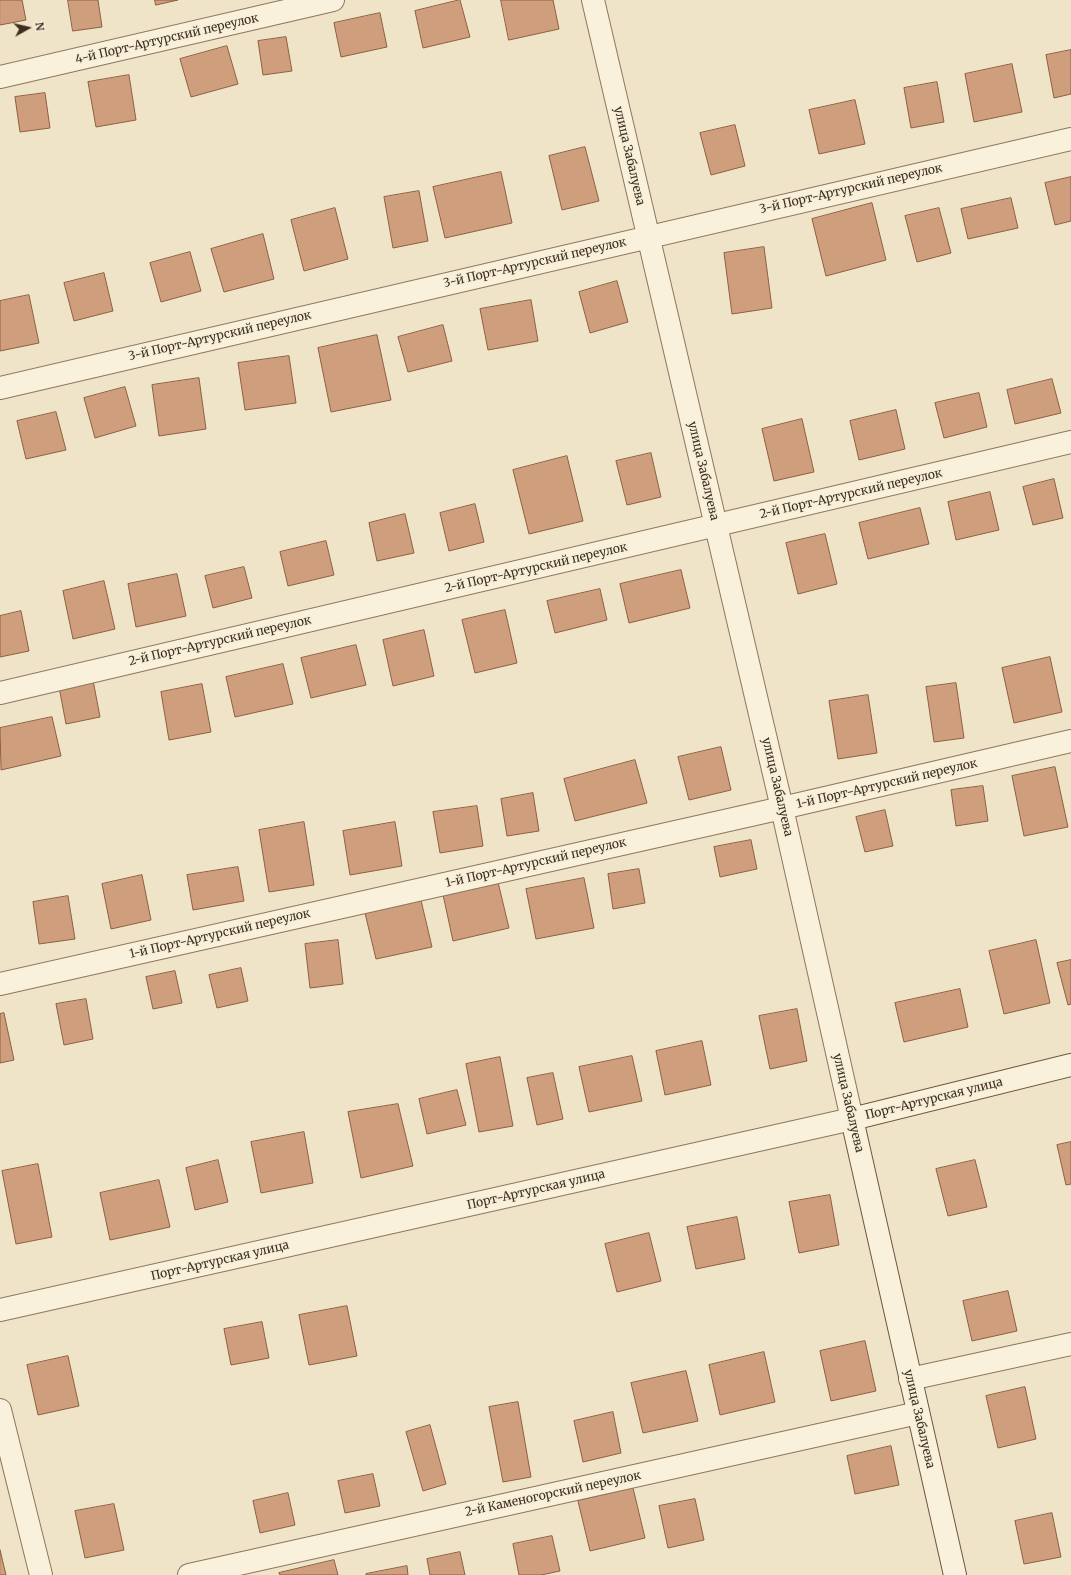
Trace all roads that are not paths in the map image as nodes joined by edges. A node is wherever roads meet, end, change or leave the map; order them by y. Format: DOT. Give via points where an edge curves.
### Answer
graph roads {
  1 [pos="333,0"];
  2 [pos="593,0"];
  3 [pos="0,77"];
  4 [pos="1071,139"];
  5 [pos="648,236"];
  6 [pos="0,388"];
  7 [pos="1071,442"];
  8 [pos="716,526"];
  9 [pos="0,693"];
  10 [pos="1071,741"];
  11 [pos="782,808"];
  12 [pos="0,984"];
  13 [pos="1071,1065"];
  14 [pos="852,1119"];
  15 [pos="0,1310"];
  16 [pos="1071,1344"];
  17 [pos="910,1379"];
  18 [pos="0,1410"];
  19 [pos="918,1413"];
  20 [pos="41,1575"];
  21 [pos="189,1575"];
  22 [pos="954,1575"];
  1 -- 3 [label="street, 4-й Порт-Артурский переулок"];
  2 -- 5 [label="street, улица Забалуева"];
  4 -- 5 [label="street, 3-й Порт-Артурский переулок"];
  5 -- 6 [label="street, 3-й Порт-Артурский переулок"];
  5 -- 8 [label="street, улица Забалуева"];
  7 -- 8 [label="street, 2-й Порт-Артурский переулок"];
  8 -- 9 [label="street, 2-й Порт-Артурский переулок"];
  8 -- 11 [label="street, улица Забалуева"];
  10 -- 11 [label="street, 1-й Порт-Артурский переулок"];
  11 -- 12 [label="street, 1-й Порт-Артурский переулок"];
  11 -- 14 [label="street, улица Забалуева"];
  13 -- 14 [label="street, Порт-Артурская улица"];
  14 -- 15 [label="street, Порт-Артурская улица"];
  14 -- 17 [label="street, улица Забалуева"];
  16 -- 17 [label="street"];
  17 -- 19 [label="street, улица Забалуева"];
  18 -- 20 [label="street"];
  19 -- 21 [label="street, 2-й Каменогорский переулок"];
  19 -- 22 [label="street, улица Забалуева"];
}
